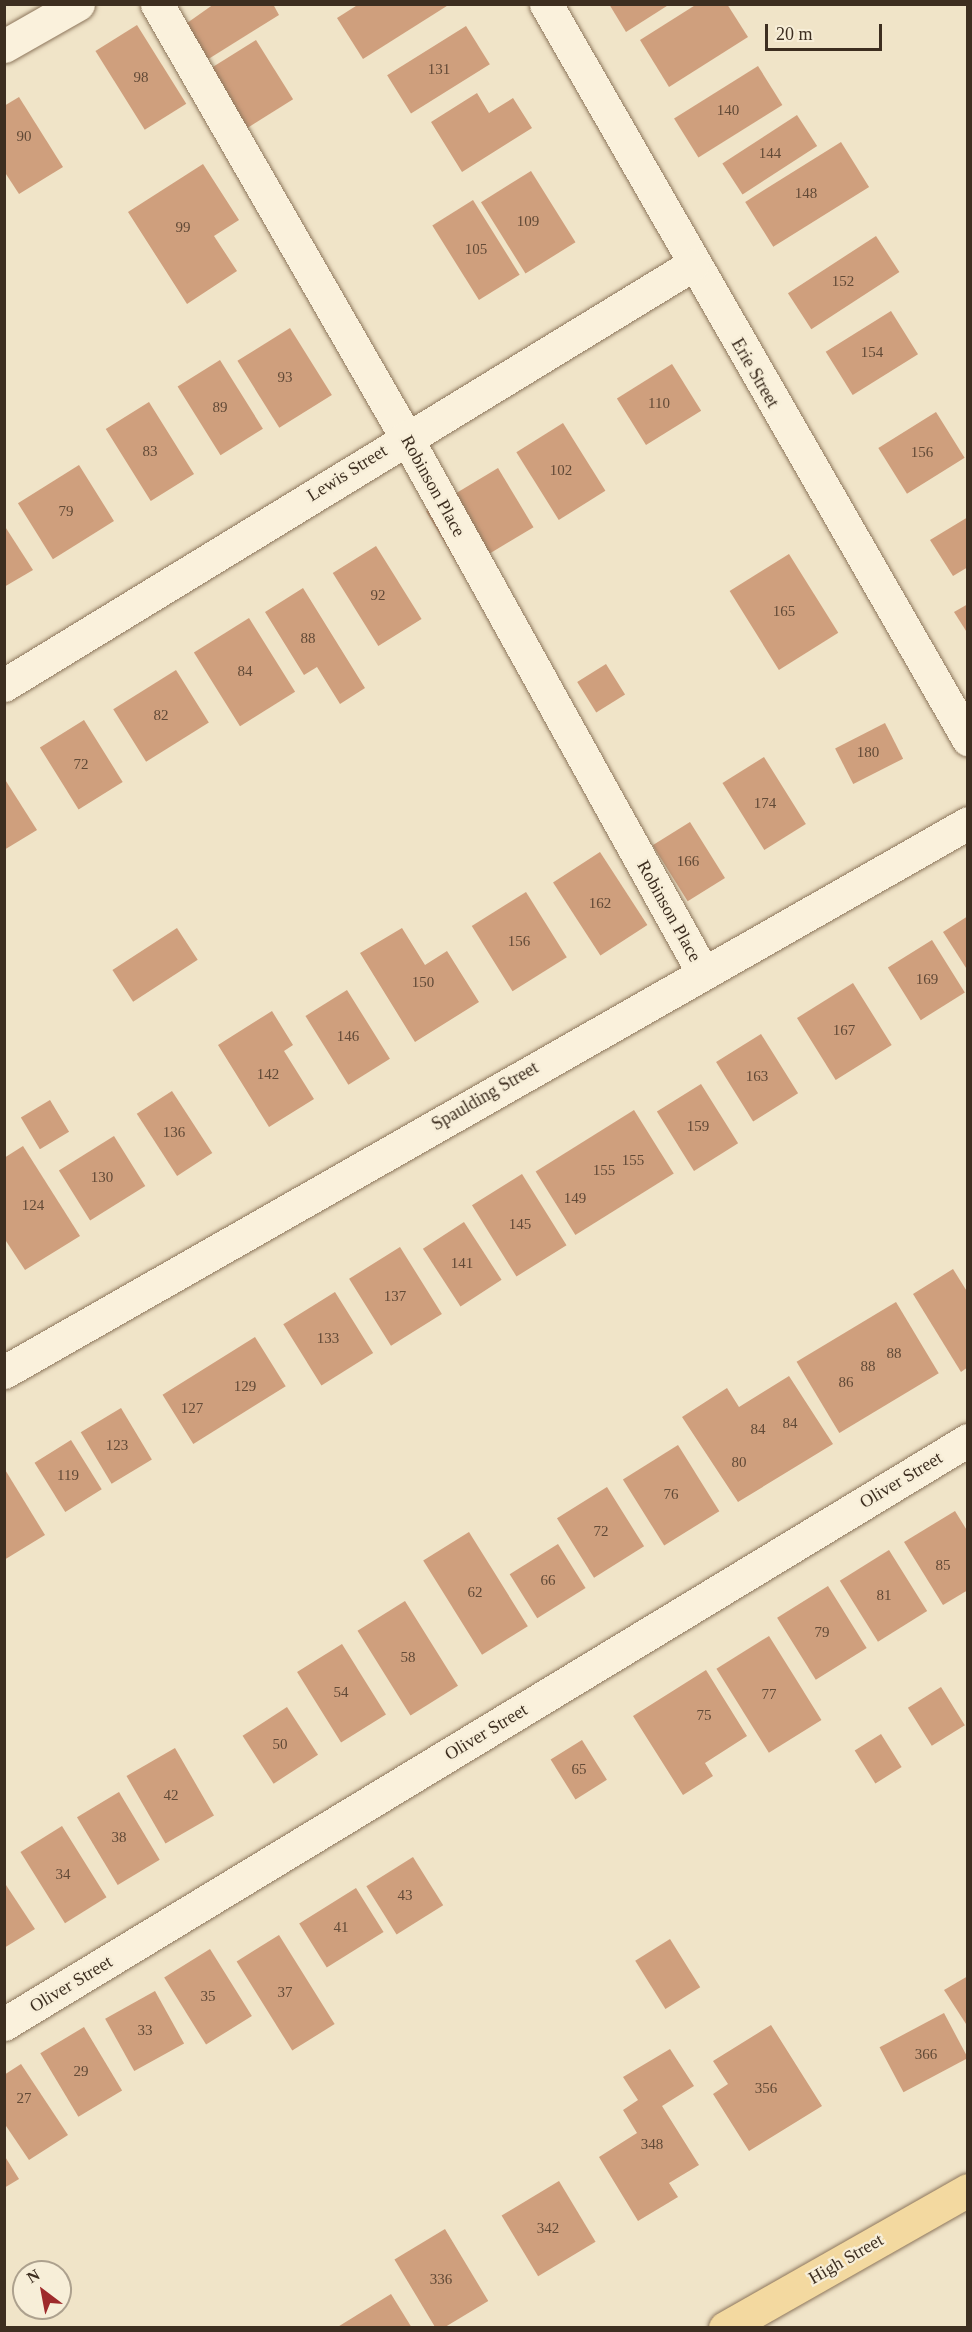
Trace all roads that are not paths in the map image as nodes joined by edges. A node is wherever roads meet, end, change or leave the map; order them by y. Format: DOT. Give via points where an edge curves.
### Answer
graph roads {
  1 [pos="78,4"];
  2 [pos="157,4"];
  3 [pos="546,4"];
  4 [pos="4,46"];
  5 [pos="692,265"];
  6 [pos="406,437"];
  7 [pos="4,685"];
  8 [pos="968,740"];
  9 [pos="968,823"];
  10 [pos="702,971"];
  11 [pos="4,1372"];
  12 [pos="968,1440"];
  13 [pos="4,2024"];
  14 [pos="968,2190"];
  15 [pos="725,2328"];
  1 -- 4 [label="street"];
  2 -- 6 [label="street, Robinson Place"];
  3 -- 5 [label="street, Erie Street"];
  5 -- 6 [label="street, Lewis Street"];
  5 -- 8 [label="street, Erie Street"];
  6 -- 7 [label="street, Lewis Street"];
  6 -- 10 [label="street, Robinson Place"];
  9 -- 10 [label="street, Spaulding Street"];
  10 -- 11 [label="street, Spaulding Street"];
  12 -- 13 [label="street, Oliver Street"];
  14 -- 15 [label="main road, High Street"];
}
